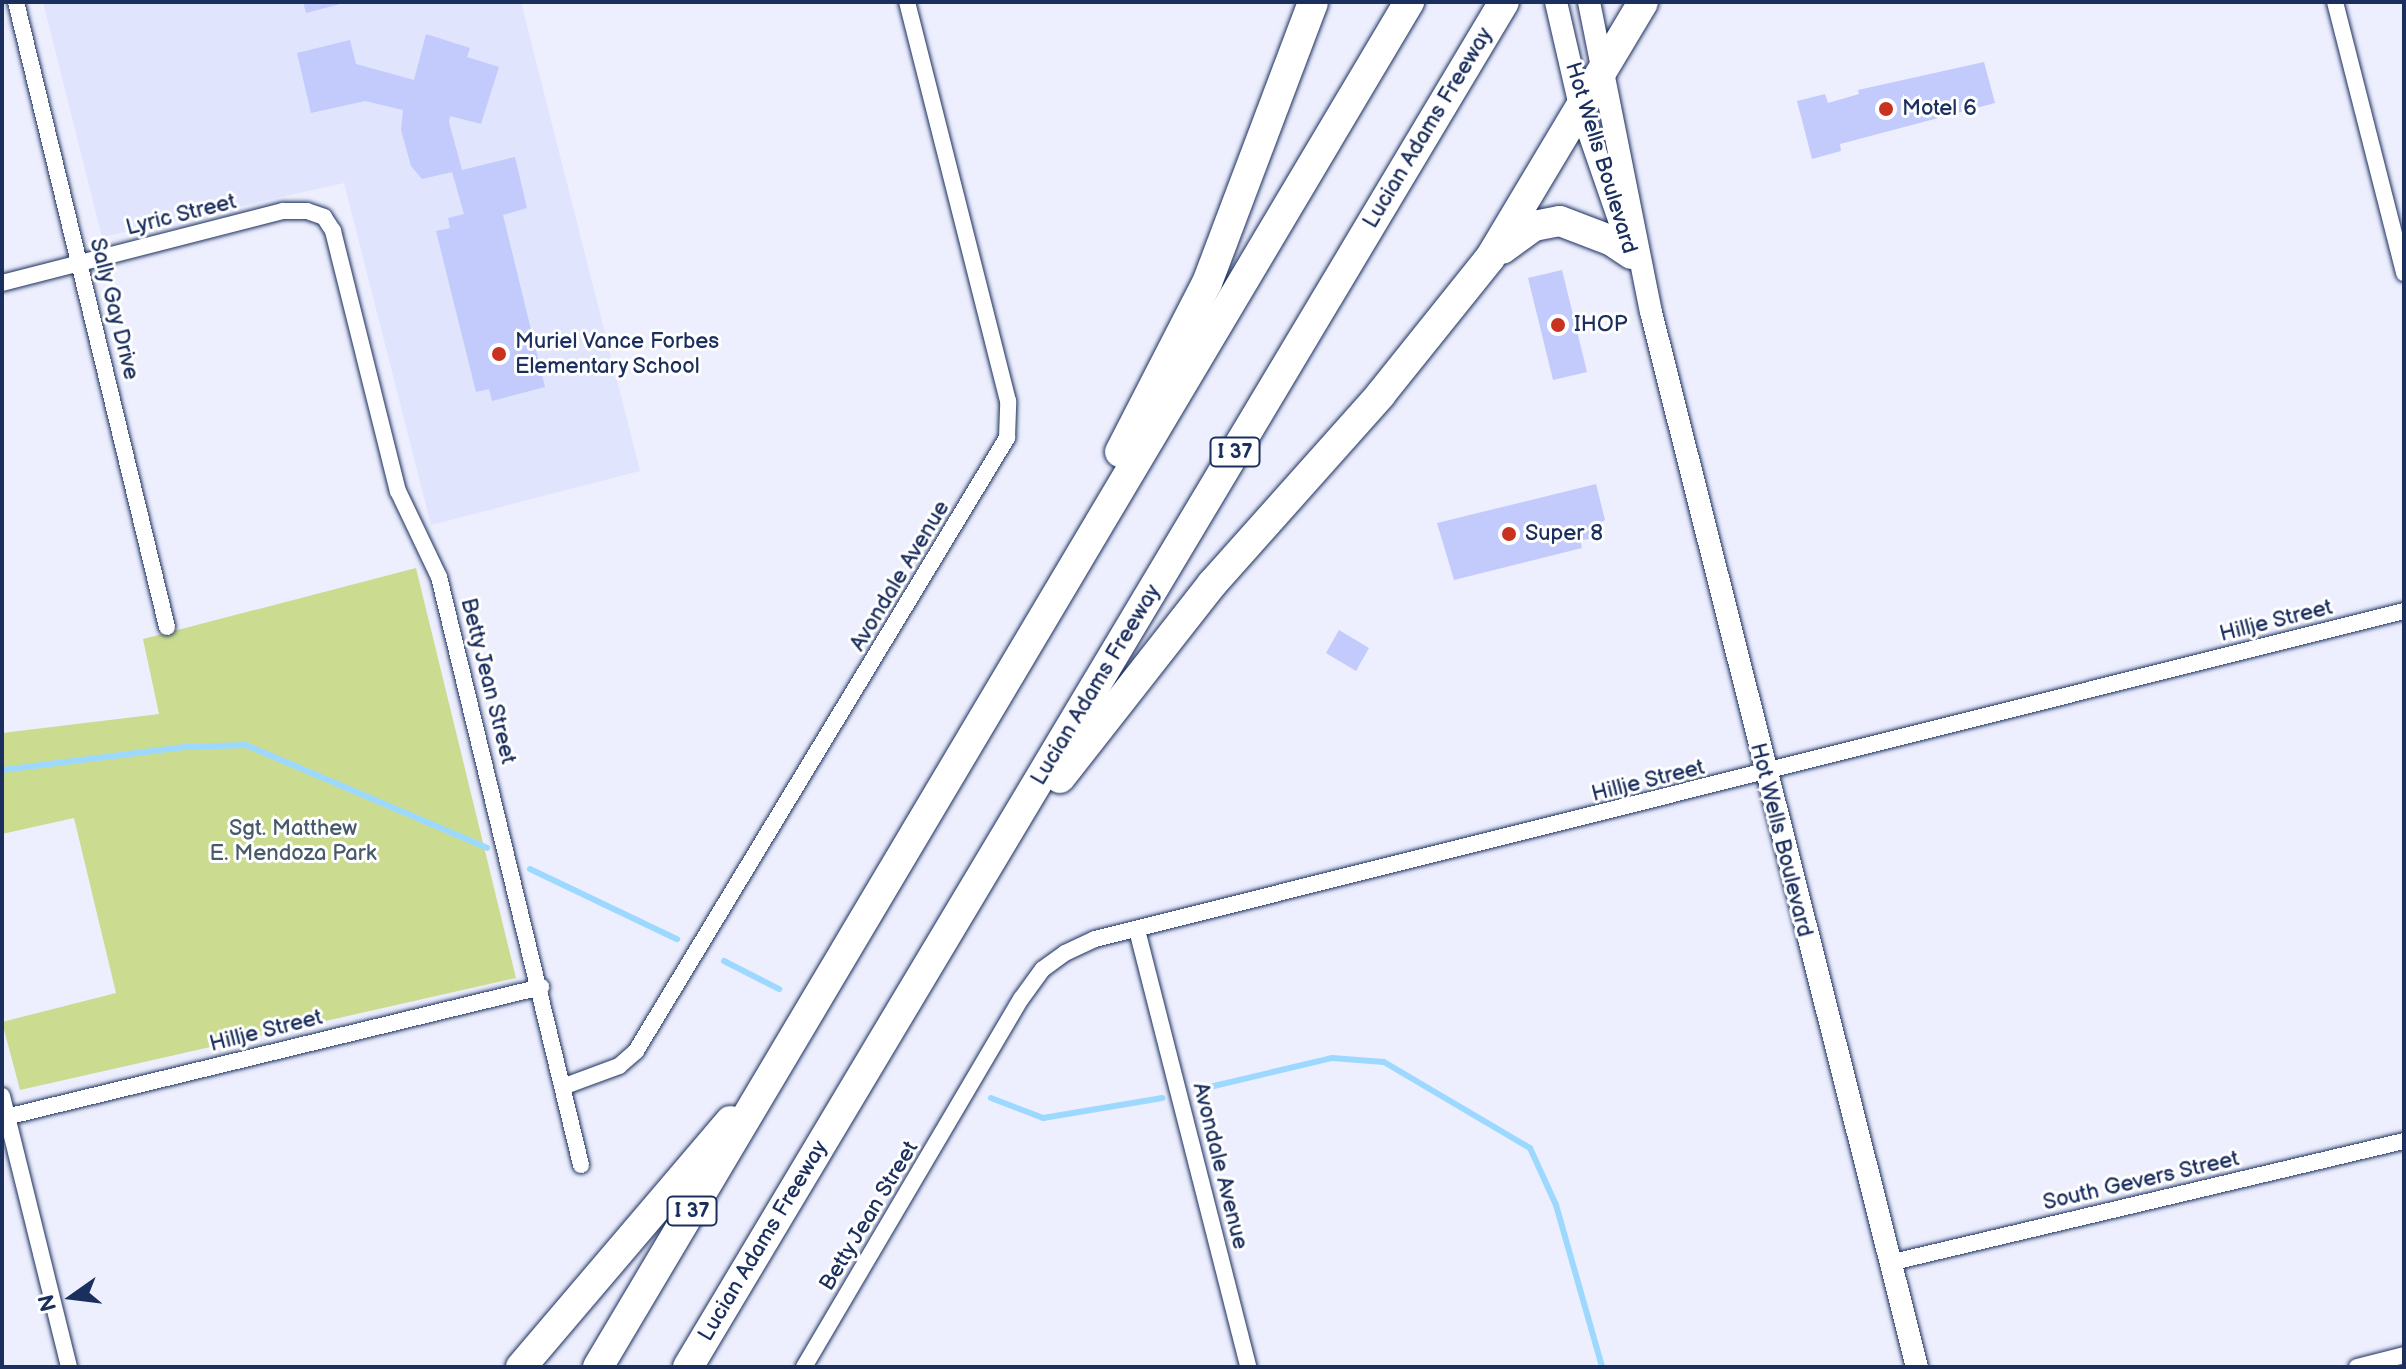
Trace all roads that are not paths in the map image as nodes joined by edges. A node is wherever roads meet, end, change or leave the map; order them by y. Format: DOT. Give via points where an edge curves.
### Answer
graph roads {
  1 [pos="16,2"];
  2 [pos="907,2"];
  3 [pos="1313,2"];
  4 [pos="1409,2"];
  5 [pos="1504,2"];
  6 [pos="1556,2"];
  7 [pos="1589,2"];
  8 [pos="1643,2"];
  9 [pos="2335,2"];
  10 [pos="1606,71"];
  11 [pos="1581,110"];
  12 [pos="324,217"];
  13 [pos="1631,254"];
  14 [pos="1490,258"];
  15 [pos="80,263"];
  16 [pos="2404,273"];
  17 [pos="2,283"];
  18 [pos="1651,312"];
  19 [pos="2404,611"];
  20 [pos="167,627"];
  21 [pos="984,716"];
  22 [pos="1763,775"];
  23 [pos="967,901"];
  24 [pos="1137,930"];
  25 [pos="541,987"];
  26 [pos="786,1056"];
  27 [pos="565,1086"];
  28 [pos="971,1088"];
  29 [pos="2,1096"];
  30 [pos="5,1118"];
  31 [pos="2404,1141"];
  32 [pos="581,1165"];
  33 [pos="797,1183"];
  34 [pos="1889,1263"];
  35 [pos="2404,1355"];
  36 [pos="69,1367"];
  37 [pos="521,1367"];
  38 [pos="598,1367"];
  39 [pos="688,1367"];
  40 [pos="703,1367"];
  41 [pos="804,1367"];
  42 [pos="1248,1367"];
  43 [pos="1917,1367"];
  44 [pos="2357,1367"];
  1 -- 15 [label="street, Sally Gay Drive"];
  2 -- 27 [label="street, Avondale Avenue" via="1008,401 1007,438 636,1051 619,1066"];
  3 -- 21 [label="highway" via="1207,283"];
  4 -- 21 [label="highway, I 37"];
  5 -- 23 [label="highway, Lucian Adams Freeway / I 37"];
  6 -- 11 [label="street, Hot Wells Boulevard"];
  7 -- 10 [label="street, Hot Wells Boulevard"];
  8 -- 10 [label="highway"];
  9 -- 16 [label="street"];
  10 -- 11 [label="highway"];
  10 -- 18 [label="street, Hot Wells Boulevard"];
  11 -- 13 [label="street, Hot Wells Boulevard"];
  11 -- 14 [label="highway"];
  12 -- 15 [label="street, Lyric Street" via="283,211"];
  12 -- 25 [label="street, Betty Jean Street" via="333,231 398,491 439,577"];
  13 -- 14 [label="highway" via="1560,221 1534,226"];
  13 -- 18 [label="street, Hot Wells Boulevard"];
  14 -- 23 [label="highway" via="1381,394 1212,584"];
  15 -- 17 [label="street, Lyric Street"];
  15 -- 20 [label="street, Sally Gay Drive"];
  18 -- 22 [label="street, Hot Wells Boulevard"];
  19 -- 22 [label="street, Hillje Street"];
  21 -- 26 [label="highway, I 37"];
  22 -- 24 [label="street, Hillje Street"];
  22 -- 34 [label="street, Hot Wells Boulevard"];
  23 -- 33 [label="highway, Lucian Adams Freeway / I 37"];
  24 -- 28 [label="street, Hillje Street" via="1095,939 1043,969"];
  24 -- 42 [label="street, Avondale Avenue"];
  25 -- 27 [label="street, Betty Jean Street"];
  25 -- 30 [label="street, Hillje Street"];
  26 -- 37 [label="highway"];
  26 -- 38 [label="highway, I 37"];
  27 -- 32 [label="street, Betty Jean Street"];
  28 -- 41 [label="street, Betty Jean Street"];
  29 -- 30 [label="street"];
  30 -- 36 [label="street"];
  31 -- 34 [label="street, South Gevers Street"];
  33 -- 39 [label="highway, Lucian Adams Freeway / I 37"];
  33 -- 40 [label="highway"];
  34 -- 43 [label="street, Hot Wells Boulevard"];
  35 -- 44 [label="street"];
}
